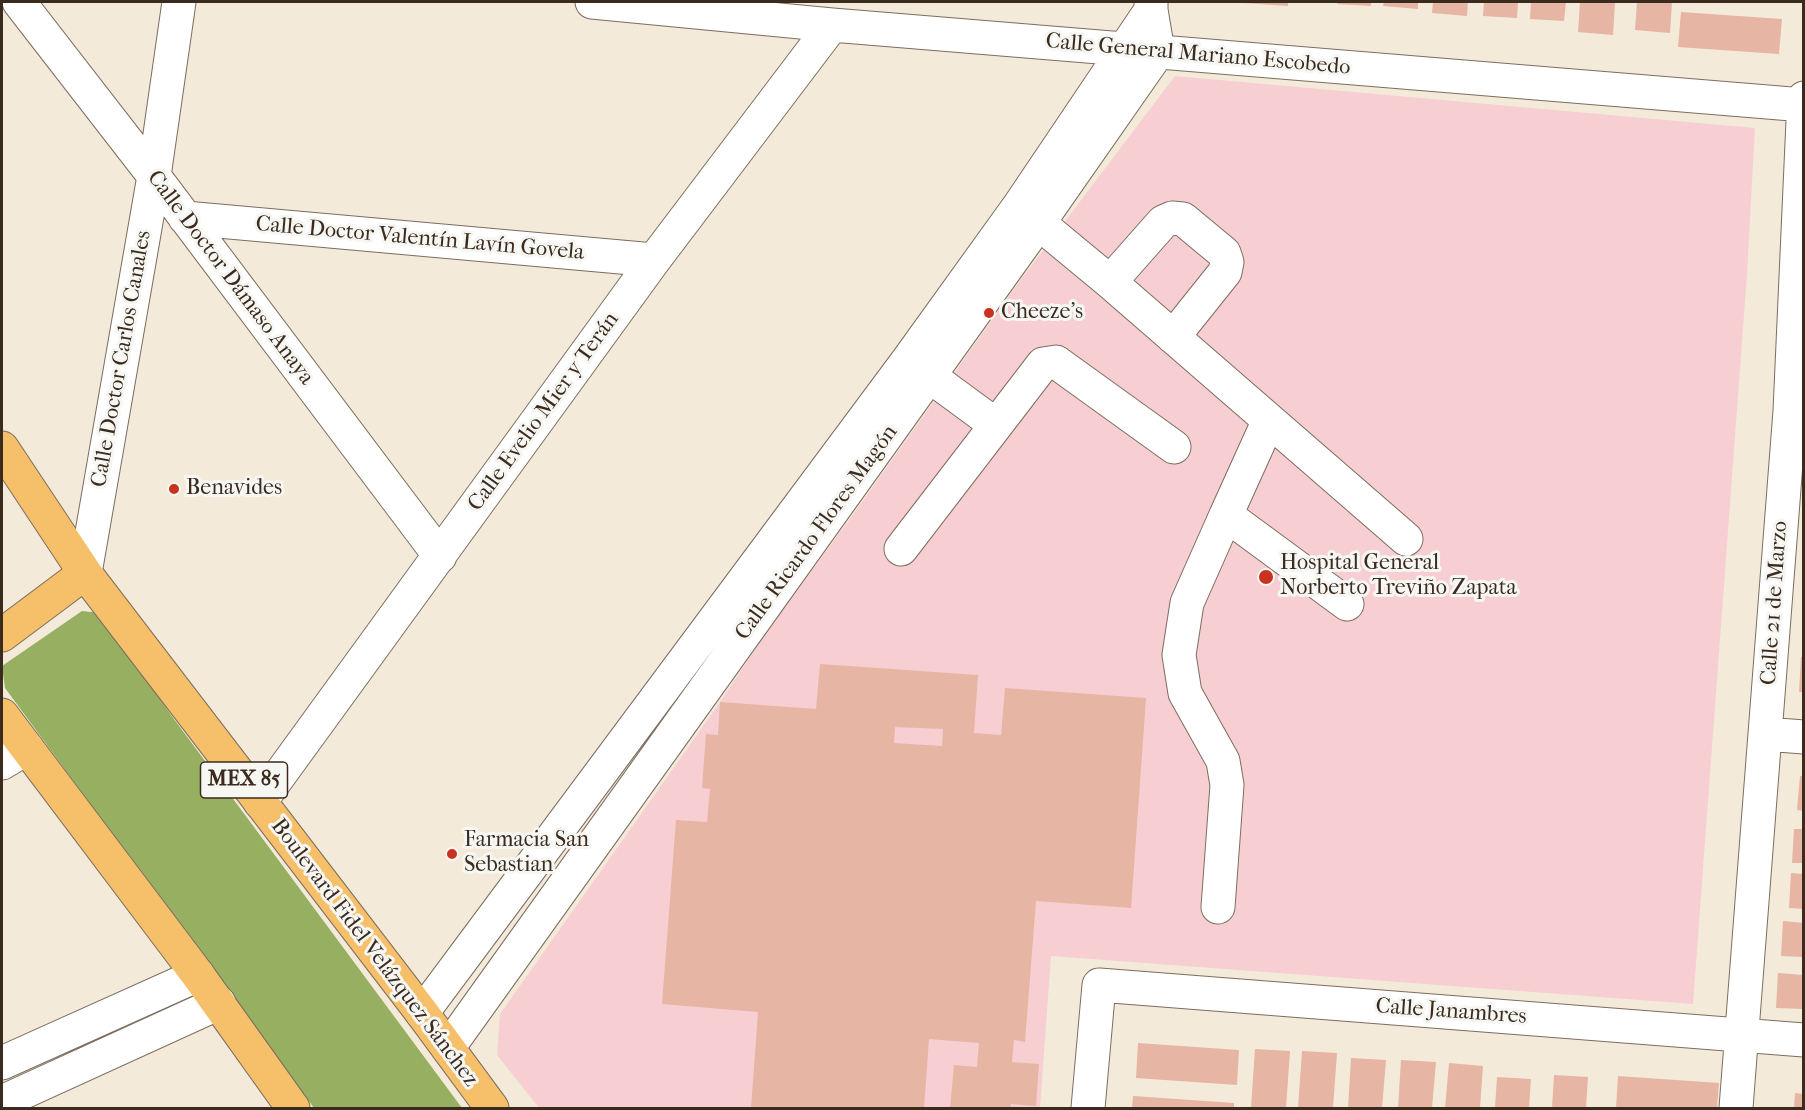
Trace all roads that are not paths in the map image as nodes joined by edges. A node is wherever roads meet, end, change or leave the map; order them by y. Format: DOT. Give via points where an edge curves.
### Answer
graph roads {
  1 [pos="19,2"];
  2 [pos="179,2"];
  3 [pos="592,2"];
  4 [pos="1151,6"];
  5 [pos="832,25"];
  6 [pos="1125,49"];
  7 [pos="1158,52"];
  8 [pos="1803,103"];
  9 [pos="153,176"];
  10 [pos="1029,215"];
  11 [pos="185,218"];
  12 [pos="654,260"];
  13 [pos="1110,282"];
  14 [pos="1173,337"];
  15 [pos="918,368"];
  16 [pos="1797,412"];
  17 [pos="1269,420"];
  18 [pos="996,425"];
  19 [pos="1174,447"];
  20 [pos="2,448"];
  21 [pos="1227,515"];
  22 [pos="1406,539"];
  23 [pos="901,549"];
  24 [pos="440,556"];
  25 [pos="85,573"];
  26 [pos="1347,604"];
  27 [pos="2,635"];
  28 [pos="661,691"];
  29 [pos="688,712"];
  30 [pos="2,715"];
  31 [pos="1766,734"];
  32 [pos="1803,737"];
  33 [pos="14,756"];
  34 [pos="260,802"];
  35 [pos="1218,907"];
  36 [pos="198,975"];
  37 [pos="219,1003"];
  38 [pos="422,1013"];
  39 [pos="1742,1035"];
  40 [pos="1803,1040"];
  41 [pos="448,1048"];
  42 [pos="2,1063"];
  43 [pos="2,1102"];
  44 [pos="292,1108"];
  45 [pos="492,1108"];
  46 [pos="1088,1108"];
  47 [pos="1736,1108"];
  1 -- 9 [label="street, Calle Doctor Dámaso Anaya"];
  2 -- 9 [label="street, Calle Doctor Carlos Canales"];
  3 -- 5 [label="street, Calle General Mariano Escobedo"];
  4 -- 6 [label="street, Calle Ricardo Flores Magón"];
  4 -- 7 [label="street, Calle Ricardo Flores Magón"];
  5 -- 6 [label="street, Calle General Mariano Escobedo"];
  5 -- 12 [label="street, Calle Evelio Mier y Terán"];
  6 -- 7 [label="street, Calle General Mariano Escobedo"];
  6 -- 10 [label="street, Calle Ricardo Flores Magón"];
  7 -- 8 [label="street, Calle General Mariano Escobedo"];
  7 -- 10 [label="street, Calle Ricardo Flores Magón"];
  8 -- 16 [label="street, Calle 21 de Marzo"];
  9 -- 11 [label="street, Calle Doctor Dámaso Anaya"];
  9 -- 25 [label="street, Calle Doctor Carlos Canales"];
  10 -- 13 [label="street"];
  10 -- 15 [label="street, Calle Ricardo Flores Magón"];
  11 -- 12 [label="street, Calle Doctor Valentín Lavín Govela"];
  11 -- 24 [label="street, Calle Doctor Dámaso Anaya"];
  12 -- 24 [label="street, Calle Evelio Mier y Terán"];
  13 -- 14 [label="street"];
  13 -- 14 [label="street" via="1163,222 1172,218 1183,219 1224,253 1226,272"];
  14 -- 17 [label="street"];
  15 -- 18 [label="street"];
  15 -- 28 [label="street, Calle Ricardo Flores Magón"];
  15 -- 29 [label="street, Calle Ricardo Flores Magón"];
  16 -- 31 [label="street, Calle 21 de Marzo"];
  17 -- 21 [label="street"];
  17 -- 22 [label="street"];
  18 -- 19 [label="street" via="1043,364 1056,362"];
  18 -- 23 [label="street"];
  20 -- 25 [label="main road, Boulevard Fidel Velázquez Sánchez / MEX 85"];
  21 -- 26 [label="street"];
  21 -- 35 [label="street" via="1187,603 1179,655 1185,693 1222,761 1227,785"];
  24 -- 34 [label="street, Calle Evelio Mier y Terán"];
  25 -- 27 [label="main road"];
  25 -- 34 [label="main road, Boulevard Fidel Velázquez Sánchez / MEX 85"];
  28 -- 29 [label="street"];
  28 -- 38 [label="street, Calle Ricardo Flores Magón"];
  29 -- 41 [label="street, Calle Ricardo Flores Magón"];
  30 -- 33 [label="main road"];
  31 -- 32 [label="street"];
  31 -- 39 [label="street, Calle 21 de Marzo"];
  33 -- 36 [label="main road"];
  34 -- 38 [label="main road, Boulevard Fidel Velázquez Sánchez / MEX 85"];
  36 -- 37 [label="main road"];
  36 -- 42 [label="street"];
  37 -- 43 [label="street"];
  37 -- 44 [label="main road"];
  38 -- 41 [label="main road, Boulevard Fidel Velázquez Sánchez / MEX 85"];
  39 -- 40 [label="street, Calle Janambres"];
  39 -- 46 [label="street, Calle Janambres" via="1099,985"];
  39 -- 47 [label="street, Calle 21 de Marzo"];
  41 -- 45 [label="main road, Boulevard Fidel Velázquez Sánchez / MEX 85"];
}
